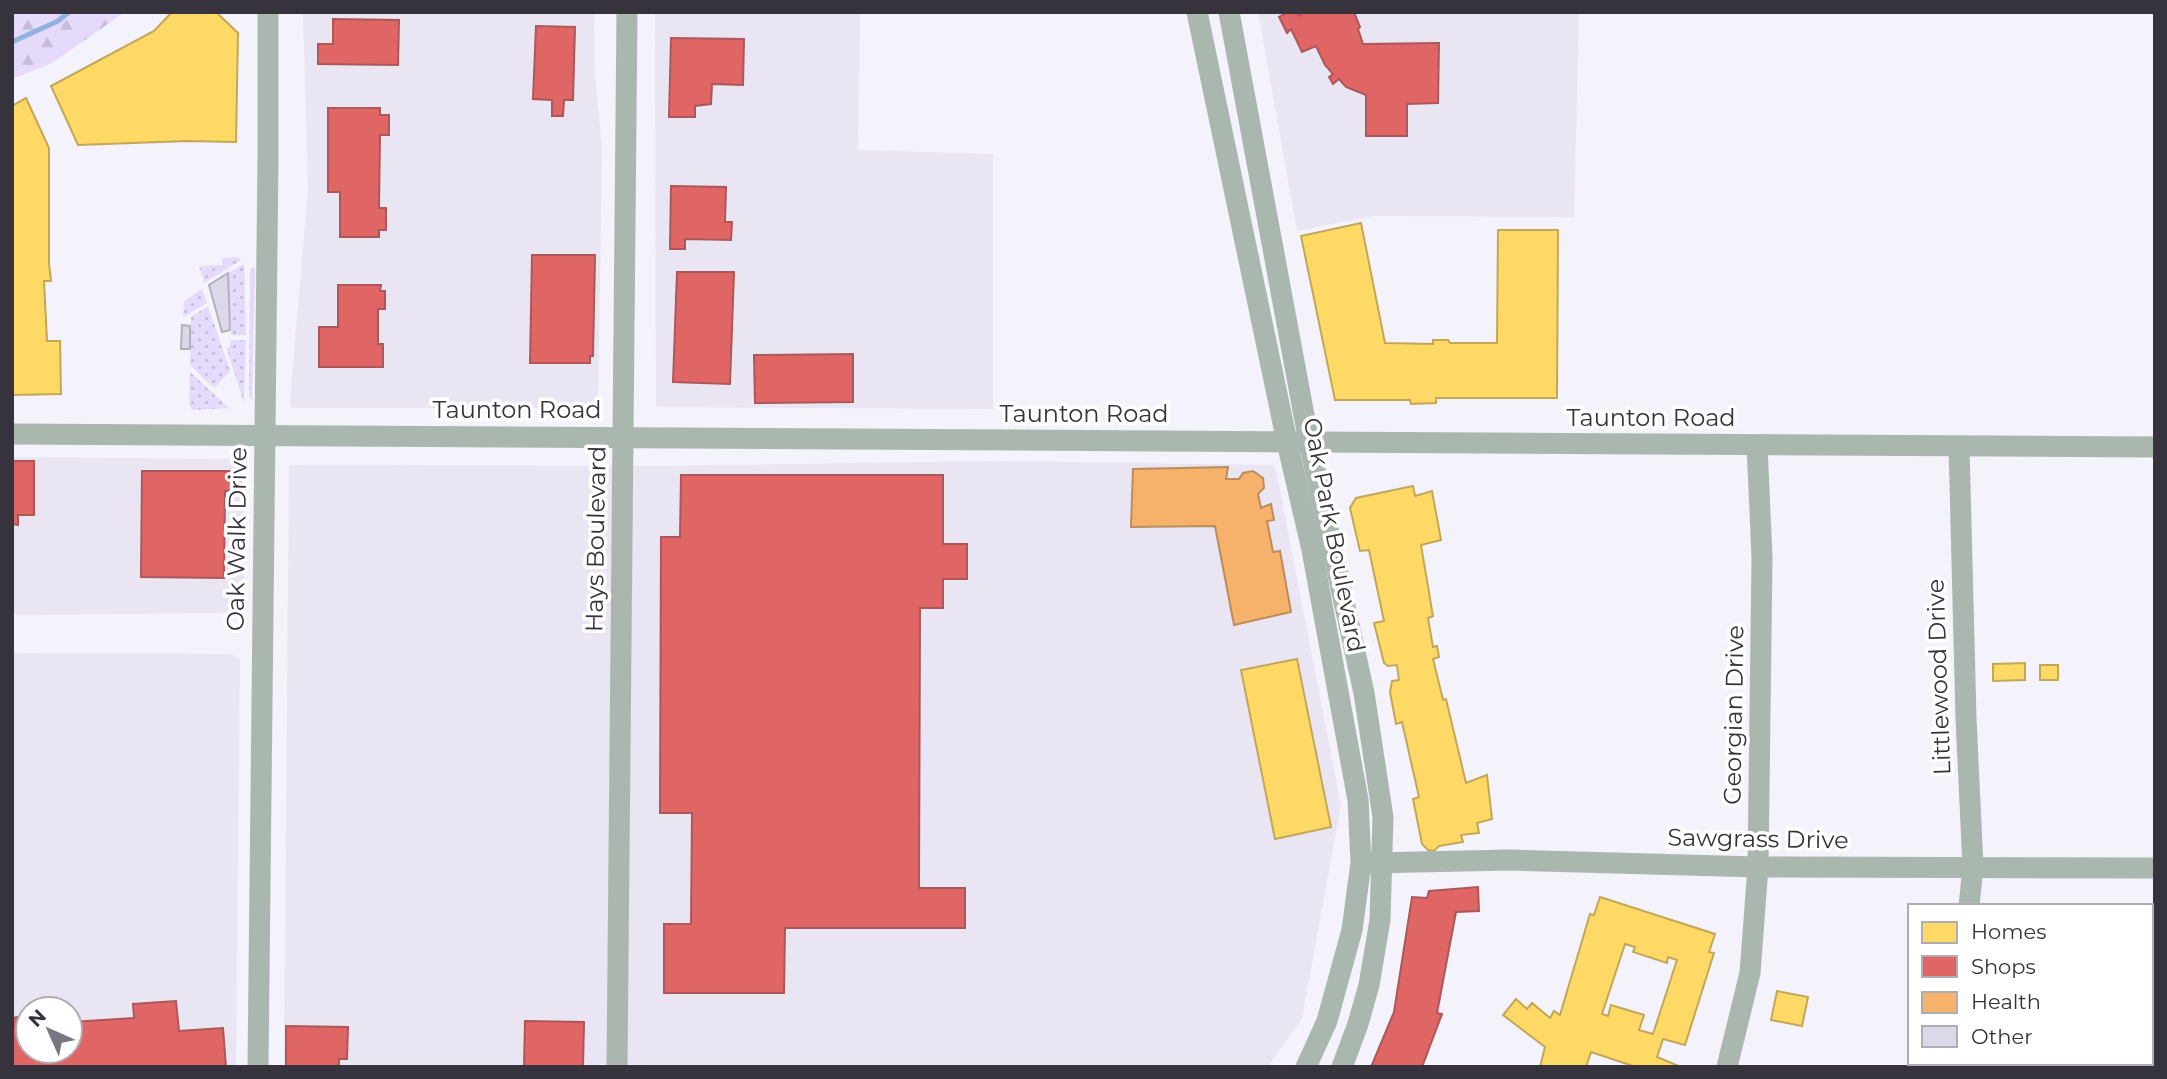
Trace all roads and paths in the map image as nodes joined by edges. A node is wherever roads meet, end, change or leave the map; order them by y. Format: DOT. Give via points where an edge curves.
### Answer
graph roads {
  1 [pos="268,12"];
  2 [pos="627,12"];
  3 [pos="1197,12"];
  4 [pos="1229,12"];
  5 [pos="12,433"];
  6 [pos="264,435"];
  7 [pos="623,437"];
  8 [pos="1298,442"];
  9 [pos="1757,444"];
  10 [pos="1959,446"];
  11 [pos="2155,447"];
  12 [pos="1372,863"];
  13 [pos="1758,867"];
  14 [pos="1973,867"];
  15 [pos="2155,868"];
  16 [pos="1969,904"];
  17 [pos="258,1067"];
  18 [pos="617,1067"];
  19 [pos="1306,1067"];
  20 [pos="1342,1067"];
  21 [pos="1727,1067"];
  1 -- 6 [label="street, Oak Walk Drive"];
  2 -- 7 [label="street, Hays Boulevard"];
  3 -- 8 [label="street, Oak Park Boulevard"];
  4 -- 8 [label="street, Oak Park Boulevard"];
  5 -- 6 [label="street, Taunton Road"];
  6 -- 7 [label="street, Taunton Road"];
  6 -- 17 [label="street, Oak Walk Drive"];
  7 -- 8 [label="street, Taunton Road"];
  7 -- 18 [label="street, Hays Boulevard"];
  8 -- 9 [label="street, Taunton Road"];
  8 -- 12 [label="street, Oak Park Boulevard" via="1312,550"];
  9 -- 10 [label="street, Taunton Road"];
  9 -- 13 [label="street, Georgian Drive" via="1762,557"];
  10 -- 11 [label="street, Taunton Road"];
  10 -- 14 [label="street, Littlewood Drive"];
  12 -- 13 [label="street, Sawgrass Drive" via="1510,860"];
  12 -- 19 [label="street, Oak Park Boulevard" via="1327,1021"];
  12 -- 20 [label="street, Oak Park Boulevard" via="1380,920 1369,985"];
  13 -- 14 [label="street, Sawgrass Drive"];
  13 -- 21 [label="street, Georgian Drive" via="1750,973"];
  14 -- 15 [label="street, Sawgrass Drive"];
  14 -- 16 [label="street, Littlewood Drive"];
}
